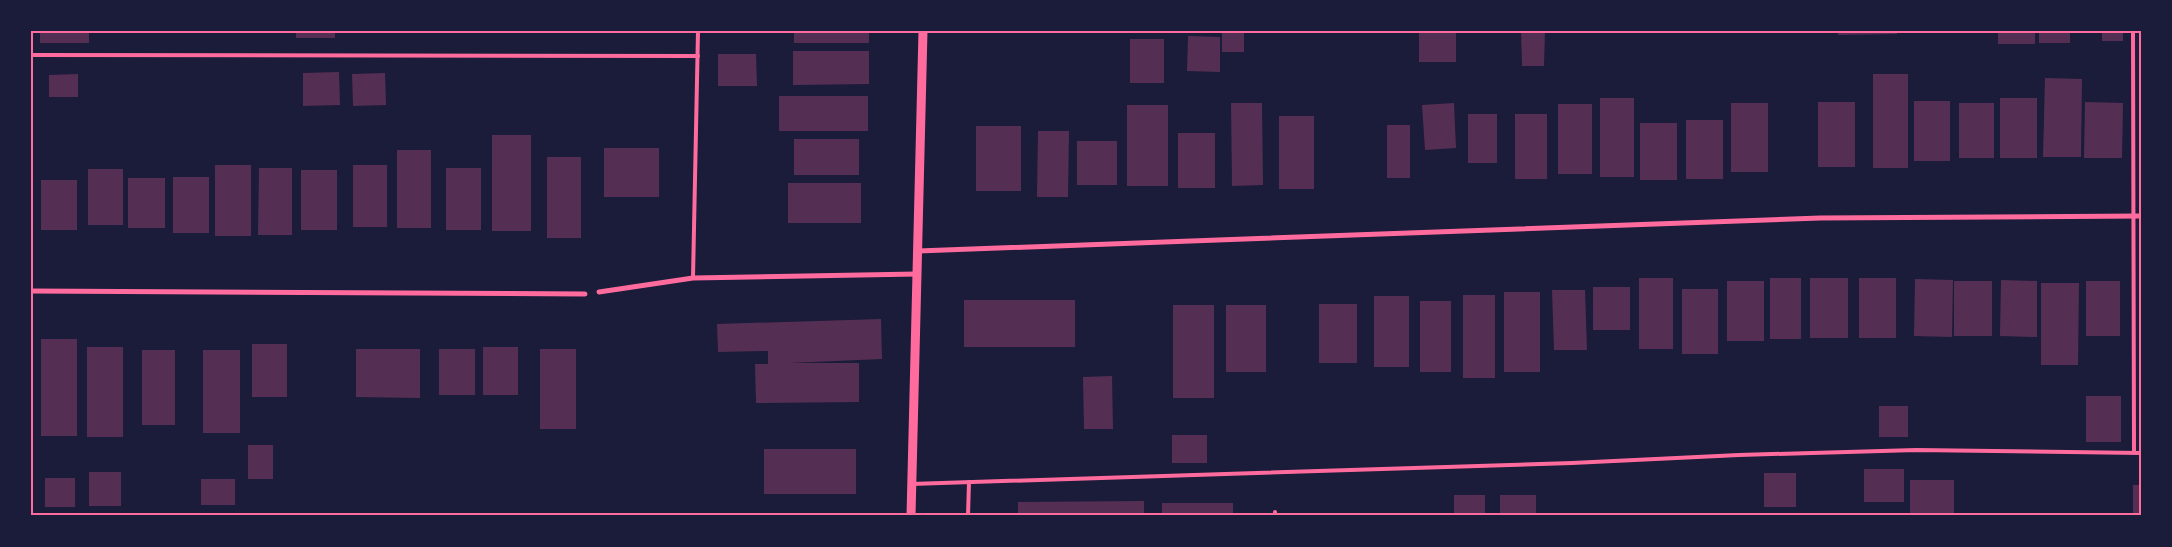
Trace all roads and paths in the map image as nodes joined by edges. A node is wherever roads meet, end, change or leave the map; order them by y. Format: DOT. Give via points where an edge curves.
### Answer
graph roads {
  1 [pos="698,31"];
  2 [pos="923,31"];
  3 [pos="2133,31"];
  4 [pos="31,55"];
  5 [pos="698,56"];
  6 [pos="2133,216"];
  7 [pos="2141,216"];
  8 [pos="918,251"];
  9 [pos="917,274"];
  10 [pos="693,278"];
  11 [pos="31,290"];
  12 [pos="599,292"];
  13 [pos="585,294"];
  14 [pos="2134,452"];
  15 [pos="2141,452"];
  16 [pos="969,482"];
  17 [pos="911,484"];
  18 [pos="911,516"];
  19 [pos="968,516"];
  1 -- 5 [label="lane"];
  2 -- 8 [label="street"];
  3 -- 6 [label="lane"];
  4 -- 5 [label="lane"];
  5 -- 10 [label="lane"];
  6 -- 7 [label="street"];
  6 -- 8 [label="street" via="1820,218"];
  6 -- 14 [label="lane"];
  8 -- 9 [label="street"];
  9 -- 10 [label="street"];
  9 -- 17 [label="street"];
  10 -- 12 [label="street"];
  11 -- 13 [label="street"];
  14 -- 15 [label="lane"];
  14 -- 16 [label="lane" via="1916,450"];
  16 -- 17 [label="lane"];
  16 -- 19 [label="lane"];
  17 -- 18 [label="street"];
}
